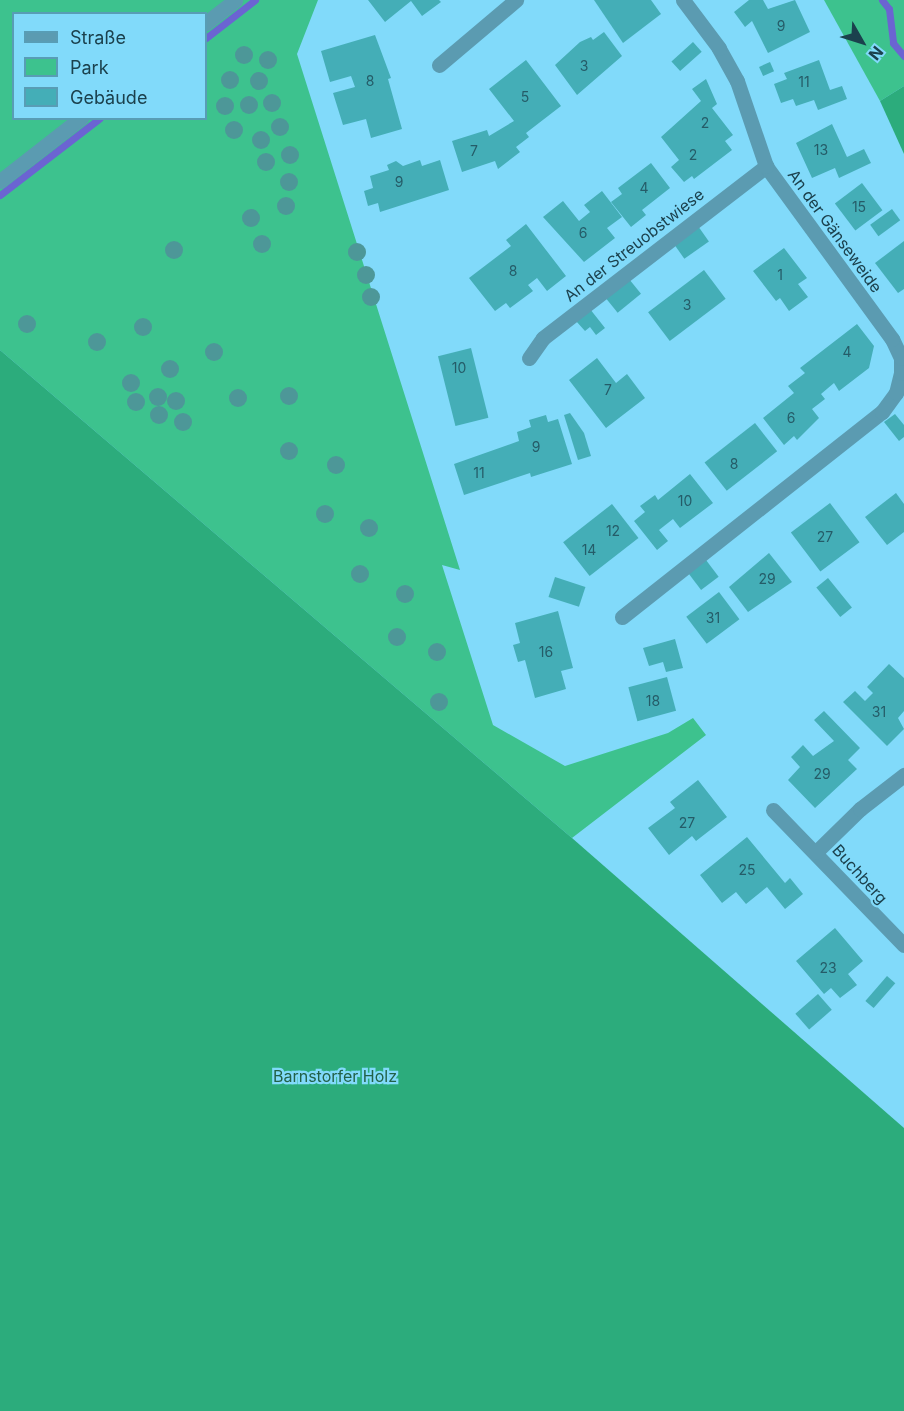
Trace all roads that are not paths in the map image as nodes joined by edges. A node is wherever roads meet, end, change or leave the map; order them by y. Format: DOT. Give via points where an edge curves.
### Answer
graph roads {
  1 [pos="235,0"];
  2 [pos="516,0"];
  3 [pos="683,0"];
  4 [pos="207,22"];
  5 [pos="439,65"];
  6 [pos="78,120"];
  7 [pos="766,166"];
  8 [pos="0,181"];
  9 [pos="529,358"];
  10 [pos="622,617"];
  11 [pos="904,776"];
  12 [pos="773,810"];
  13 [pos="816,852"];
  14 [pos="904,945"];
  1 -- 4 [label="street"];
  2 -- 5 [label="street"];
  3 -- 7 [label="street, An der Gänseweide" via="719,48 737,81"];
  6 -- 8 [label="street"];
  7 -- 9 [label="street, An der Streuobstwiese" via="543,338"];
  7 -- 10 [label="street, An der Gänseweide" via="892,339 901,358 896,393 882,412"];
  11 -- 13 [label="street, Buchberg" via="860,809"];
  12 -- 13 [label="street, Buchberg"];
  13 -- 14 [label="street, Buchberg"];
}
